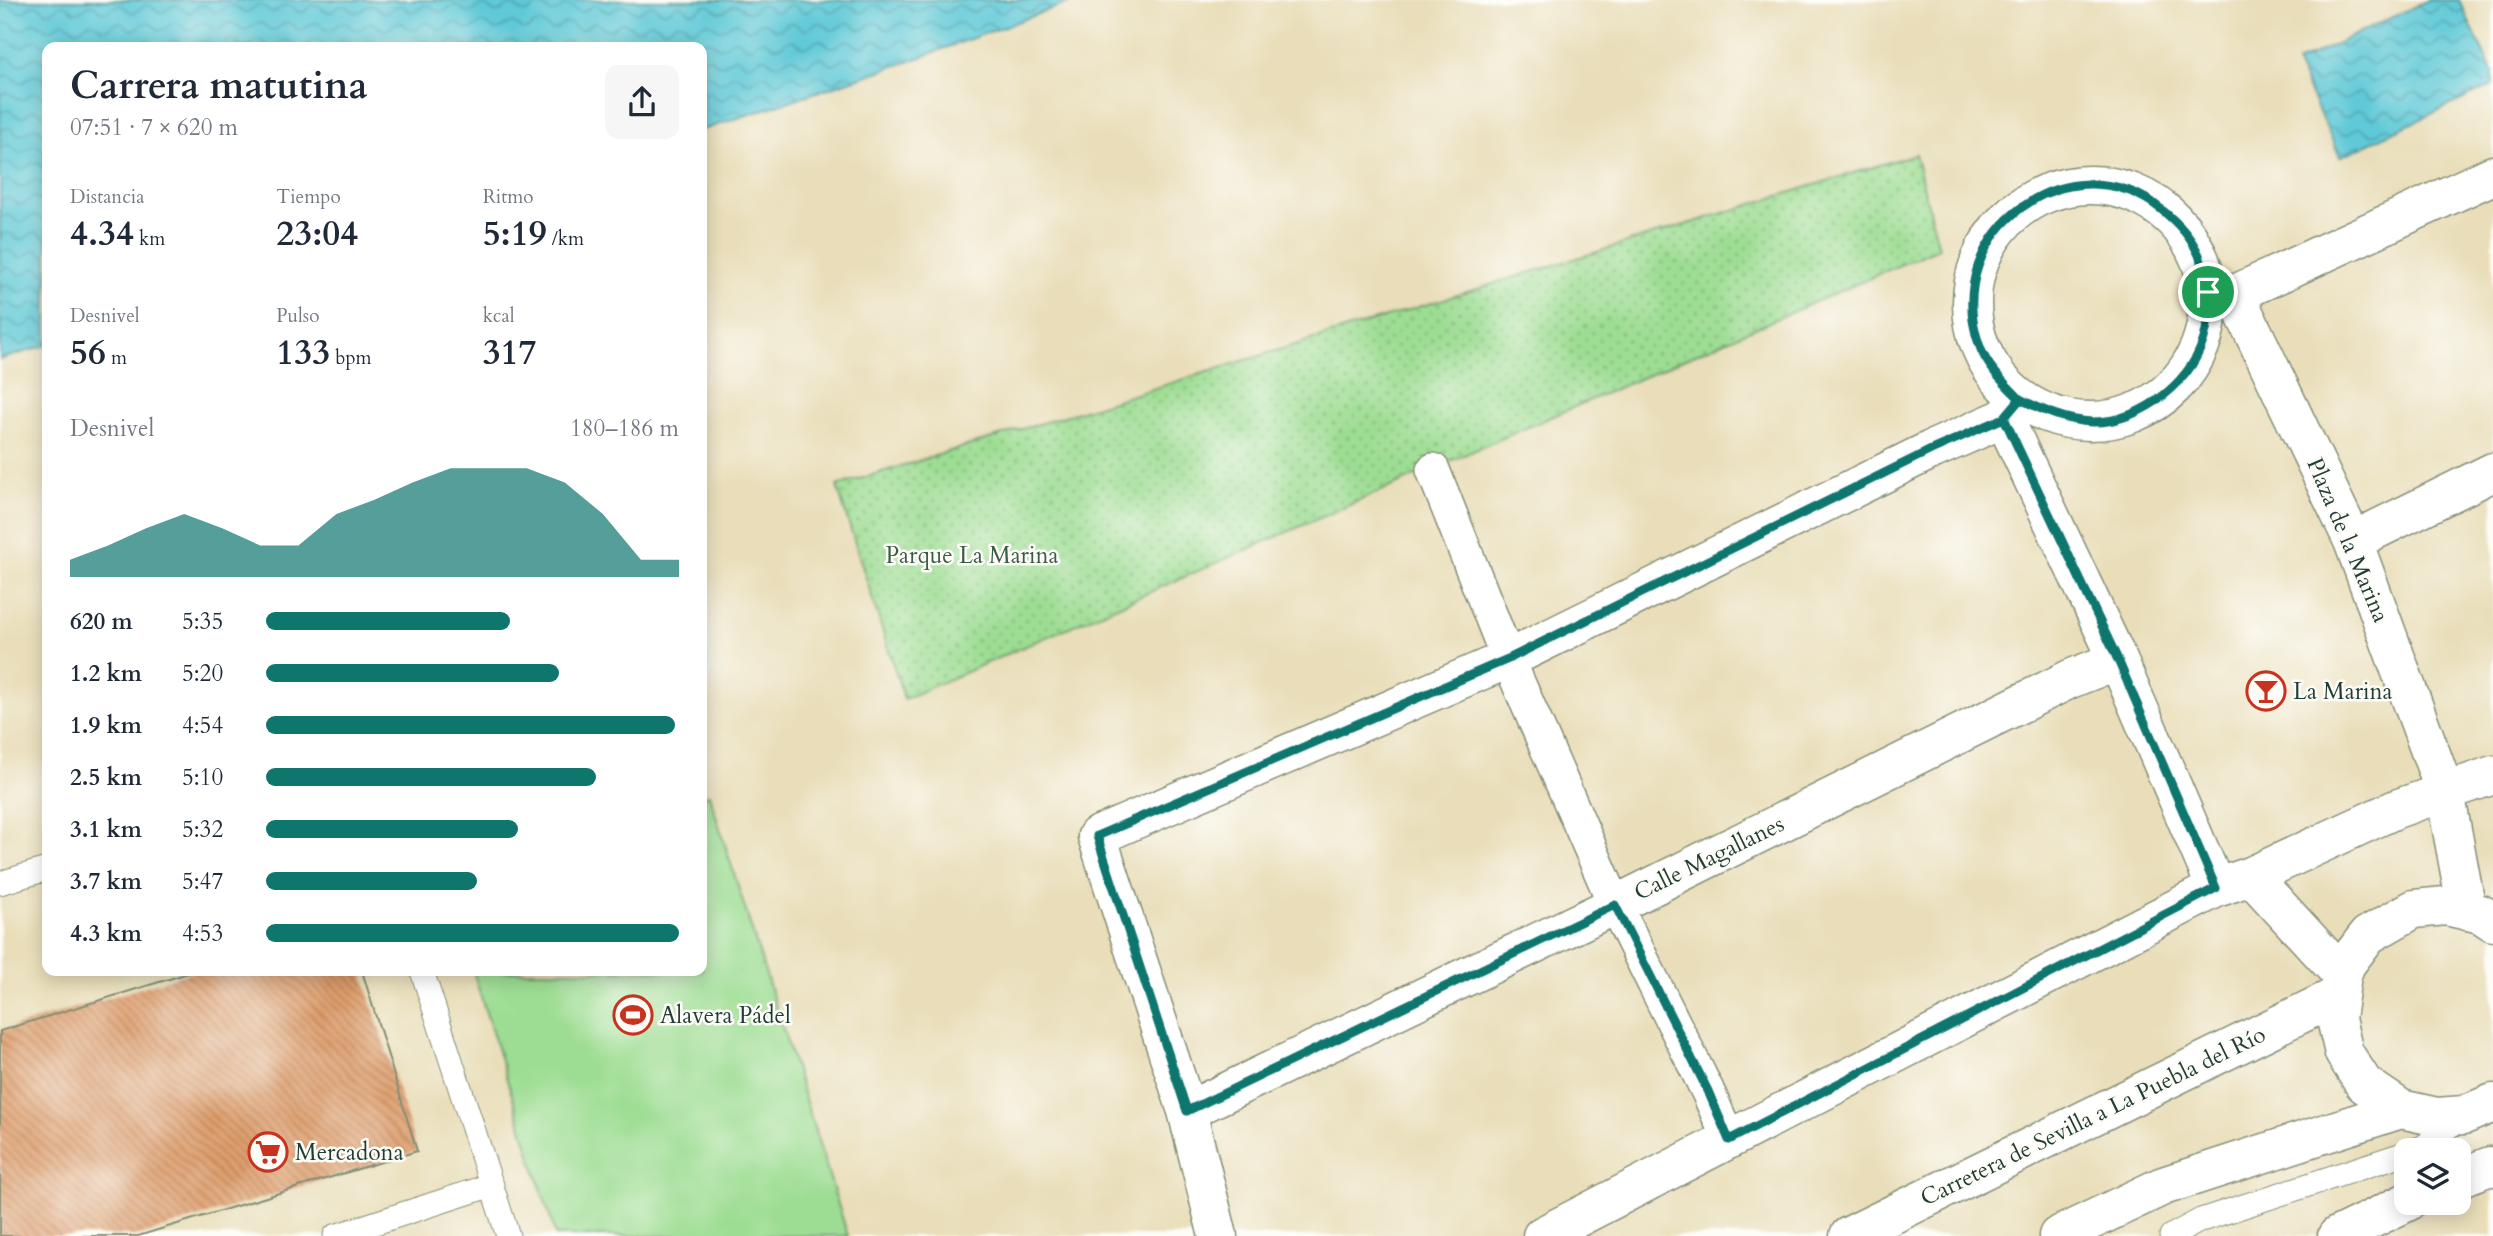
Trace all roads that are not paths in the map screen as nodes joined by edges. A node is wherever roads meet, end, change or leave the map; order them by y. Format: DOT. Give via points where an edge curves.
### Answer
graph roads {
  1 [pos="2493,175"];
  2 [pos="2222,293"];
  3 [pos="2012,409"];
  4 [pos="1433,470"];
  5 [pos="2493,471"];
  6 [pos="2353,541"];
  7 [pos="1508,659"];
  8 [pos="2118,660"];
  9 [pos="2493,775"];
  10 [pos="2445,792"];
  11 [pos="42,870"];
  12 [pos="2234,882"];
  13 [pos="0,883"];
  14 [pos="1615,905"];
  15 [pos="2484,914"];
  16 [pos="424,976"];
  17 [pos="2339,986"];
  18 [pos="2401,1109"];
  19 [pos="2478,1109"];
  20 [pos="1187,1111"];
  21 [pos="2436,1138"];
  22 [pos="1729,1140"];
  23 [pos="2394,1157"];
  24 [pos="2493,1167"];
  25 [pos="2471,1173"];
  26 [pos="492,1185"];
  27 [pos="2394,1208"];
  28 [pos="335,1236"];
  29 [pos="508,1236"];
  30 [pos="1219,1236"];
  31 [pos="1542,1236"];
  32 [pos="1849,1236"];
  33 [pos="2058,1236"];
  34 [pos="2171,1236"];
  35 [pos="2337,1236"];
  1 -- 2 [label="street"];
  2 -- 3 [label="street" via="2191,366 2165,396 2132,415 2093,422"];
  2 -- 3 [label="street" via="2178,223 2149,200 2114,186 2077,184 2040,195 2009,216 1987,243 1975,275 1972,310 1979,344"];
  2 -- 6 [label="street, Plaza de la Marina"];
  3 -- 7 [label="street"];
  3 -- 8 [label="street"];
  4 -- 7 [label="street"];
  5 -- 6 [label="street"];
  6 -- 10 [label="street, Plaza de la Marina"];
  7 -- 14 [label="street"];
  7 -- 20 [label="street" via="1097,836"];
  8 -- 12 [label="street"];
  8 -- 14 [label="street, Calle Magallanes" via="2070,679"];
  9 -- 10 [label="street"];
  10 -- 12 [label="street" via="2396,809"];
  10 -- 15 [label="street, Plaza de la Marina"];
  11 -- 13 [label="lane"];
  12 -- 17 [label="street"];
  12 -- 22 [label="street"];
  14 -- 20 [label="street, Calle Magallanes"];
  14 -- 22 [label="street"];
  15 -- 17 [label="street" via="2446,906 2414,909 2368,935 2346,964"];
  16 -- 26 [label="lane"];
  17 -- 18 [label="street" via="2336,1018 2344,1053 2364,1084"];
  17 -- 32 [label="street, Carretera de Sevilla a La Puebla del Río"];
  18 -- 19 [label="street" via="2437,1117"];
  18 -- 33 [label="street" via="2163,1186"];
  19 -- 21 [label="lane"];
  20 -- 30 [label="street"];
  22 -- 31 [label="street"];
  23 -- 34 [label="lane" via="2201,1220"];
  24 -- 25 [label="street"];
  26 -- 28 [label="lane"];
  26 -- 29 [label="lane"];
  27 -- 35 [label="street"];
}
